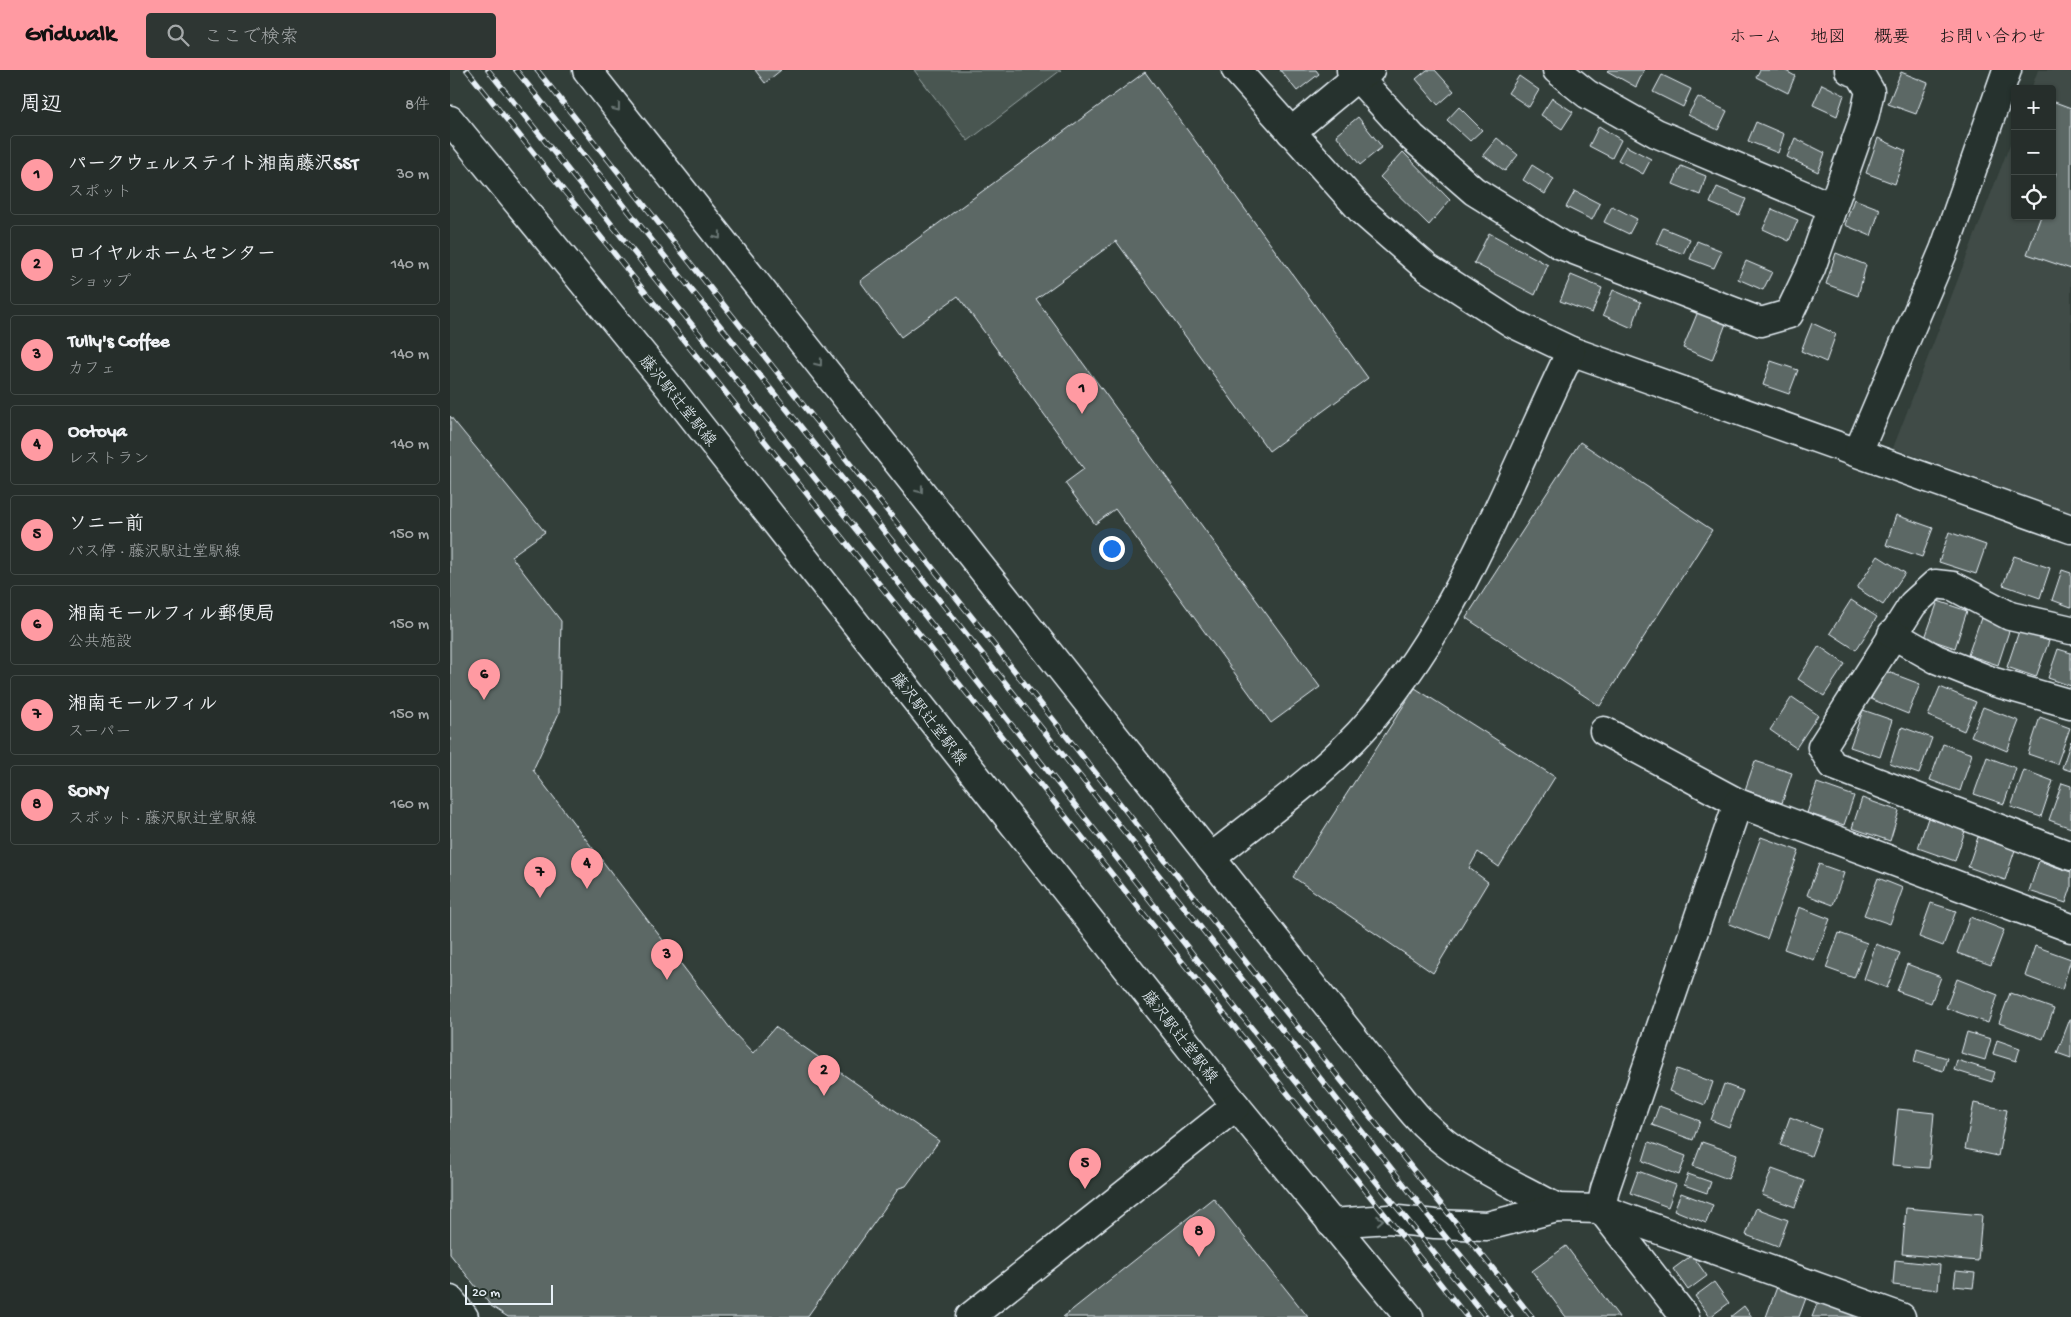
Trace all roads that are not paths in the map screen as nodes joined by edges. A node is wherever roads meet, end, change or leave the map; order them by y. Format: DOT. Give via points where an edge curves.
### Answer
graph roads {
  1 [pos="587,70"];
  2 [pos="1236,70"];
  3 [pos="1557,70"];
  4 [pos="1849,70"];
  5 [pos="2007,70"];
  6 [pos="1359,72"];
  7 [pos="450,120"];
  8 [pos="1291,132"];
  9 [pos="1832,207"];
  10 [pos="1571,352"];
  11 [pos="1858,452"];
  12 [pos="2071,529"];
  13 [pos="2071,630"];
  14 [pos="1892,634"];
  15 [pos="2071,704"];
  16 [pos="1604,731"];
  17 [pos="1738,803"];
  18 [pos="2071,856"];
  19 [pos="1210,858"];
  20 [pos="2071,928"];
  21 [pos="1236,1106"];
  22 [pos="1557,1208"];
  23 [pos="1601,1209"];
  24 [pos="1331,1223"];
  25 [pos="450,1300"];
  26 [pos="464,1317"];
  27 [pos="970,1317"];
  28 [pos="1409,1317"];
  29 [pos="1685,1317"];
  30 [pos="1901,1317"];
  1 -- 19 [label="street, one-way"];
  2 -- 8 [label="street"];
  3 -- 9 [label="street" via="1587,94 1656,133"];
  4 -- 9 [label="street" via="1860,74 1870,91 1864,118"];
  5 -- 11 [label="street" via="1944,250"];
  6 -- 8 [label="street"];
  6 -- 9 [label="street" via="1412,137 1474,191 1561,245 1761,322 1789,314 1811,268"];
  7 -- 21 [label="street, 藤沢駅辻堂駅線" via="666,383"];
  8 -- 10 [label="street" via="1362,211 1427,268 1512,323"];
  10 -- 11 [label="street"];
  10 -- 19 [label="street" via="1492,524 1453,601 1414,664 1371,720 1325,766"];
  11 -- 12 [label="street"];
  13 -- 14 [label="street" via="2010,616 1954,586 1935,584 1913,604"];
  14 -- 15 [label="street" via="1952,666"];
  14 -- 18 [label="street" via="1822,746 1832,765"];
  16 -- 17 [label="street"];
  17 -- 20 [label="street"];
  17 -- 23 [label="street" via="1605,1189"];
  19 -- 22 [label="street" via="1424,1125 1460,1153"];
  21 -- 24 [label="street, 藤沢駅辻堂駅線"];
  21 -- 27 [label="street"];
  22 -- 23 [label="street"];
  24 -- 22 [label="street, one-way" via="1389,1219 1487,1226"];
  23 -- 29 [label="street"];
  23 -- 30 [label="street"];
  24 -- 28 [label="street, 藤沢駅辻堂駅線"];
  25 -- 26 [label="street"];
}
